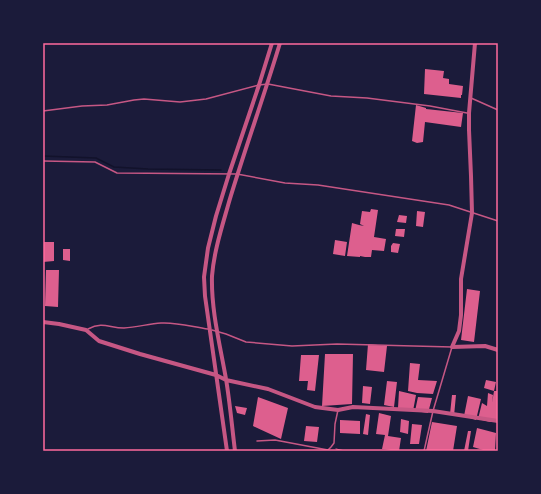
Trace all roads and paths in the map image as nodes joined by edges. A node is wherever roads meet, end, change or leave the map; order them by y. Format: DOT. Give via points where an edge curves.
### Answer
graph roads {
  1 [pos="272,43"];
  2 [pos="280,43"];
  3 [pos="475,43"];
  4 [pos="268,84"];
  5 [pos="259,85"];
  6 [pos="471,98"];
  7 [pos="498,110"];
  8 [pos="43,112"];
  9 [pos="469,113"];
  10 [pos="43,161"];
  11 [pos="229,174"];
  12 [pos="237,174"];
  13 [pos="472,213"];
  14 [pos="498,221"];
  15 [pos="43,322"];
  16 [pos="86,330"];
  17 [pos="209,330"];
  18 [pos="217,332"];
  19 [pos="452,347"];
  20 [pos="498,350"];
  21 [pos="216,375"];
  22 [pos="226,380"];
  23 [pos="338,410"];
  24 [pos="433,411"];
  25 [pos="498,421"];
  26 [pos="258,441"];
  27 [pos="331,448"];
  28 [pos="227,451"];
  29 [pos="235,451"];
  30 [pos="328,451"];
  31 [pos="345,451"];
  32 [pos="424,451"];
  1 -- 5 [label="street"];
  2 -- 4 [label="street"];
  3 -- 6 [label="street"];
  4 -- 5 [label="lane"];
  4 -- 9 [label="lane" via="331,96 368,98"];
  4 -- 12 [label="street"];
  5 -- 8 [label="lane" via="206,99 180,102 139,100"];
  5 -- 11 [label="street"];
  6 -- 7 [label="lane"];
  6 -- 9 [label="street"];
  9 -- 13 [label="street"];
  10 -- 11 [label="lane" via="95,162 117,173"];
  11 -- 12 [label="lane"];
  11 -- 17 [label="street" via="208,248 204,277"];
  12 -- 13 [label="lane" via="449,205"];
  12 -- 18 [label="street" via="215,252 212,293"];
  13 -- 14 [label="lane"];
  13 -- 19 [label="street" via="461,279 459,331"];
  15 -- 16 [label="street"];
  16 -- 17 [label="lane" via="103,325 125,328 162,323"];
  16 -- 21 [label="street" via="100,340 140,354"];
  17 -- 18 [label="lane"];
  17 -- 21 [label="street"];
  18 -- 19 [label="lane" via="246,342 292,346 337,344"];
  18 -- 22 [label="street"];
  19 -- 20 [label="street" via="485,346"];
  19 -- 24 [label="lane"];
  21 -- 22 [label="street"];
  21 -- 28 [label="street"];
  22 -- 23 [label="street" via="268,389 315,407"];
  22 -- 29 [label="street"];
  23 -- 24 [label="street" via="353,407"];
  23 -- 27 [label="lane" via="334,443"];
  24 -- 25 [label="street"];
  24 -- 32 [label="lane"];
  26 -- 30 [label="lane" via="275,440"];
  27 -- 30 [label="lane"];
  27 -- 31 [label="path"];
}
